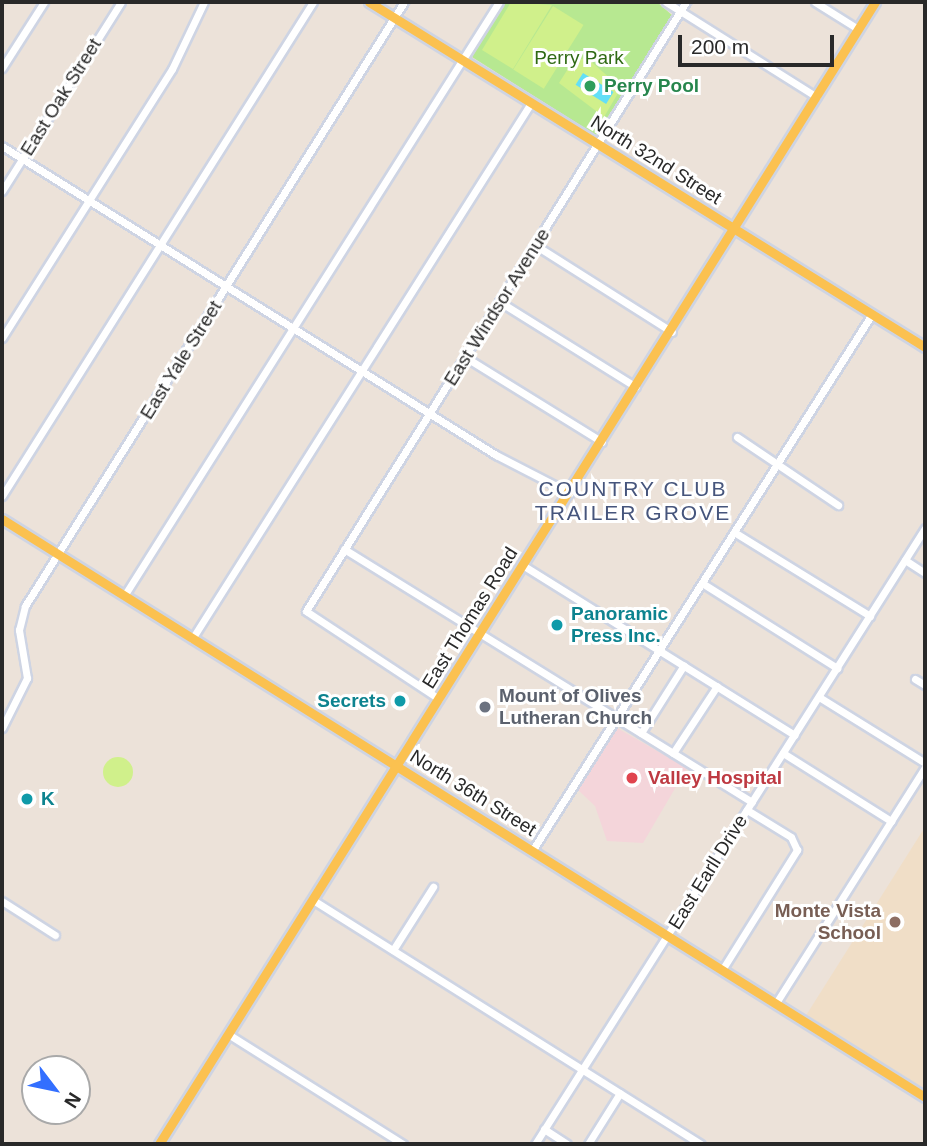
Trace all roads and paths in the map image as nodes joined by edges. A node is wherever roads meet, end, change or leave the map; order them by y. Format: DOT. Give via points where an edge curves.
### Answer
graph roads {
  1 [pos="44,2"];
  2 [pos="121,2"];
  3 [pos="204,2"];
  4 [pos="313,2"];
  5 [pos="369,2"];
  6 [pos="404,2"];
  7 [pos="499,2"];
  8 [pos="666,2"];
  9 [pos="686,2"];
  10 [pos="815,2"];
  11 [pos="874,2"];
  12 [pos="680,11"];
  13 [pos="396,18"];
  14 [pos="858,29"];
  15 [pos="463,60"];
  16 [pos="2,68"];
  17 [pos="817,97"];
  18 [pos="531,103"];
  19 [pos="2,146"];
  20 [pos="598,146"];
  21 [pos="22,158"];
  22 [pos="2,191"];
  23 [pos="89,200"];
  24 [pos="736,230"];
  25 [pos="160,244"];
  26 [pos="535,245"];
  27 [pos="227,287"];
  28 [pos="500,302"];
  29 [pos="872,314"];
  30 [pos="294,328"];
  31 [pos="672,332"];
  32 [pos="2,338"];
  33 [pos="925,347"];
  34 [pos="465,356"];
  35 [pos="362,371"];
  36 [pos="636,387"];
  37 [pos="429,413"];
  38 [pos="737,437"];
  39 [pos="602,442"];
  40 [pos="778,463"];
  41 [pos="570,493"];
  42 [pos="2,496"];
  43 [pos="838,505"];
  44 [pos="2,519"];
  45 [pos="925,528"];
  46 [pos="734,532"];
  47 [pos="344,549"];
  48 [pos="58,555"];
  49 [pos="905,560"];
  50 [pos="524,566"];
  51 [pos="925,573"];
  52 [pos="702,583"];
  53 [pos="124,596"];
  54 [pos="870,616"];
  55 [pos="481,634"];
  56 [pos="192,639"];
  57 [pos="659,650"];
  58 [pos="684,665"];
  59 [pos="837,668"];
  60 [pos="915,679"];
  61 [pos="925,685"];
  62 [pos="717,686"];
  63 [pos="818,696"];
  64 [pos="439,699"];
  65 [pos="616,718"];
  66 [pos="2,728"];
  67 [pos="641,733"];
  68 [pos="794,735"];
  69 [pos="674,753"];
  70 [pos="783,753"];
  71 [pos="925,765"];
  72 [pos="397,767"];
  73 [pos="752,802"];
  74 [pos="747,810"];
  75 [pos="891,821"];
  76 [pos="532,851"];
  77 [pos="433,887"];
  78 [pos="313,900"];
  79 [pos="2,901"];
  80 [pos="55,935"];
  81 [pos="667,936"];
  82 [pos="393,950"];
  83 [pos="722,970"];
  84 [pos="776,1003"];
  85 [pos="228,1034"];
  86 [pos="582,1069"];
  87 [pos="620,1093"];
  88 [pos="925,1097"];
  89 [pos="544,1129"];
  90 [pos="159,1144"];
  91 [pos="403,1144"];
  92 [pos="535,1144"];
  93 [pos="567,1144"];
  94 [pos="588,1144"];
  95 [pos="701,1144"];
  1 -- 16 [label="street"];
  2 -- 21 [label="street, East Oak Street"];
  3 -- 23 [label="street" via="172,69"];
  4 -- 25 [label="street"];
  5 -- 13 [label="main road, North 32nd Street"];
  6 -- 13 [label="street, East Yale Street"];
  7 -- 15 [label="street"];
  8 -- 12 [label="street"];
  9 -- 12 [label="street, East Windsor Avenue"];
  10 -- 14 [label="street"];
  11 -- 14 [label="main road, East Thomas Road"];
  12 -- 17 [label="street"];
  12 -- 20 [label="street, East Windsor Avenue"];
  13 -- 15 [label="main road, North 32nd Street"];
  13 -- 27 [label="street, East Yale Street"];
  14 -- 17 [label="main road, East Thomas Road"];
  15 -- 18 [label="main road, North 32nd Street"];
  15 -- 30 [label="street"];
  17 -- 24 [label="main road, East Thomas Road"];
  18 -- 20 [label="main road, North 32nd Street"];
  18 -- 35 [label="street"];
  19 -- 21 [label="street"];
  20 -- 24 [label="main road, North 32nd Street"];
  20 -- 26 [label="street, East Windsor Avenue"];
  21 -- 22 [label="street, East Oak Street"];
  21 -- 23 [label="street"];
  23 -- 25 [label="street"];
  23 -- 32 [label="street"];
  24 -- 29 [label="main road, North 32nd Street"];
  24 -- 31 [label="main road, East Thomas Road"];
  25 -- 27 [label="street"];
  25 -- 42 [label="street"];
  26 -- 28 [label="street, East Windsor Avenue"];
  26 -- 31 [label="street"];
  27 -- 30 [label="street"];
  27 -- 48 [label="street, East Yale Street"];
  28 -- 34 [label="street, East Windsor Avenue"];
  28 -- 36 [label="street"];
  29 -- 33 [label="main road, North 32nd Street"];
  29 -- 40 [label="street"];
  30 -- 35 [label="street"];
  30 -- 53 [label="street"];
  31 -- 36 [label="main road, East Thomas Road"];
  34 -- 37 [label="street, East Windsor Avenue"];
  34 -- 39 [label="street"];
  35 -- 37 [label="street"];
  35 -- 56 [label="street"];
  36 -- 39 [label="main road, East Thomas Road"];
  37 -- 41 [label="street"];
  37 -- 47 [label="street, East Windsor Avenue"];
  38 -- 40 [label="street"];
  39 -- 41 [label="main road, East Thomas Road"];
  40 -- 43 [label="street"];
  40 -- 46 [label="street"];
  41 -- 50 [label="main road, East Thomas Road"];
  44 -- 48 [label="main road, North 36th Street"];
  45 -- 49 [label="street, East Earll Drive"];
  46 -- 52 [label="street"];
  46 -- 54 [label="street"];
  47 -- 55 [label="street"];
  47 -- 64 [label="street, East Windsor Avenue" via="306,611"];
  48 -- 53 [label="main road, North 36th Street"];
  48 -- 66 [label="street, East Yale Street" via="22,614 27,678"];
  49 -- 51 [label="street"];
  49 -- 54 [label="street, East Earll Drive"];
  50 -- 55 [label="main road, East Thomas Road"];
  50 -- 57 [label="street"];
  52 -- 57 [label="street"];
  52 -- 59 [label="street"];
  53 -- 56 [label="main road, North 36th Street"];
  54 -- 59 [label="street, East Earll Drive"];
  55 -- 64 [label="main road, East Thomas Road"];
  55 -- 65 [label="street"];
  56 -- 72 [label="main road, North 36th Street"];
  57 -- 58 [label="street"];
  57 -- 65 [label="street"];
  58 -- 62 [label="street"];
  58 -- 67 [label="street"];
  59 -- 63 [label="street, East Earll Drive"];
  60 -- 61 [label="street"];
  62 -- 68 [label="street"];
  62 -- 69 [label="street"];
  63 -- 68 [label="street, East Earll Drive"];
  63 -- 71 [label="street"];
  64 -- 72 [label="main road, East Thomas Road"];
  65 -- 67 [label="street"];
  65 -- 76 [label="street"];
  67 -- 69 [label="street"];
  68 -- 70 [label="street, East Earll Drive"];
  69 -- 73 [label="street"];
  70 -- 73 [label="street, East Earll Drive"];
  70 -- 75 [label="street"];
  71 -- 75 [label="street"];
  72 -- 76 [label="main road, North 36th Street"];
  72 -- 78 [label="main road, East Thomas Road"];
  73 -- 74 [label="street, East Earll Drive"];
  74 -- 81 [label="street, East Earll Drive"];
  74 -- 83 [label="street" via="797,845"];
  75 -- 84 [label="street"];
  76 -- 81 [label="main road, North 36th Street"];
  77 -- 82 [label="street"];
  78 -- 82 [label="street"];
  78 -- 85 [label="main road, East Thomas Road"];
  79 -- 80 [label="street"];
  81 -- 83 [label="main road, North 36th Street"];
  81 -- 86 [label="street, East Earll Drive"];
  82 -- 86 [label="street"];
  83 -- 84 [label="main road, North 36th Street"];
  84 -- 88 [label="main road, North 36th Street"];
  85 -- 90 [label="main road, East Thomas Road"];
  85 -- 91 [label="street"];
  86 -- 87 [label="street"];
  86 -- 89 [label="street, East Earll Drive"];
  87 -- 94 [label="street"];
  87 -- 95 [label="street"];
  89 -- 92 [label="street, East Earll Drive"];
  89 -- 93 [label="street"];
}
